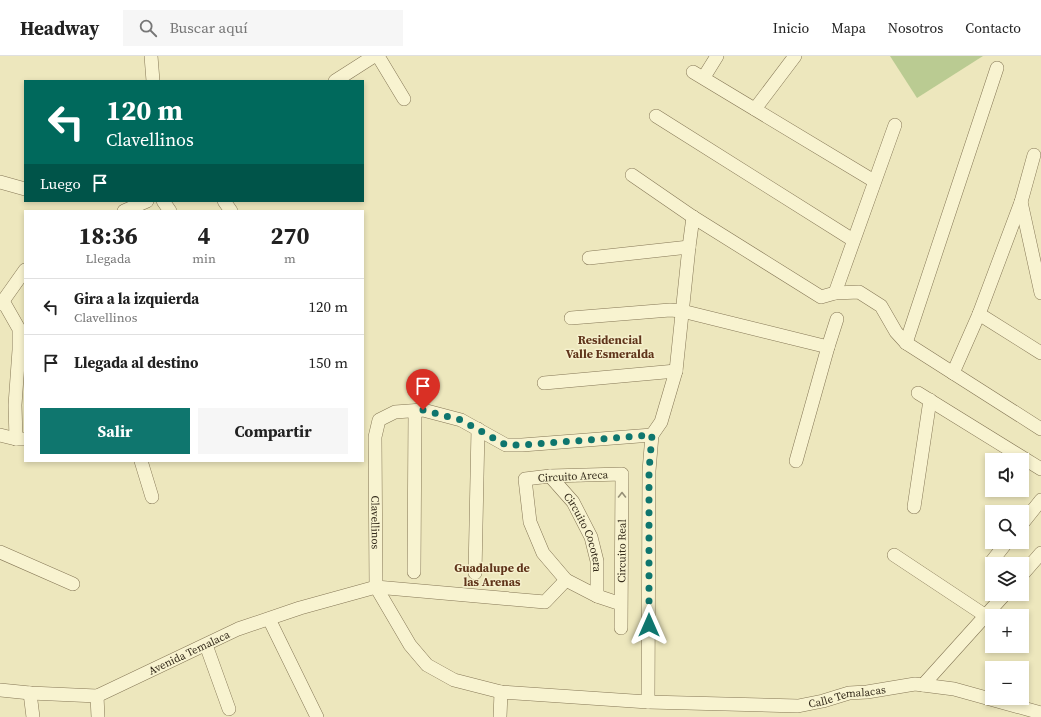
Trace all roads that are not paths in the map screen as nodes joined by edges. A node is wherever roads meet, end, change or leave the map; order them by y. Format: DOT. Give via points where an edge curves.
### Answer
graph roads {
  1 [pos="151,56"];
  2 [pos="374,56"];
  3 [pos="378,56"];
  4 [pos="717,56"];
  5 [pos="795,56"];
  6 [pos="996,68"];
  7 [pos="153,80"];
  8 [pos="337,80"];
  9 [pos="404,99"];
  10 [pos="755,109"];
  11 [pos="656,116"];
  12 [pos="895,125"];
  13 [pos="1034,155"];
  14 [pos="632,175"];
  15 [pos="0,182"];
  16 [pos="874,182"];
  17 [pos="24,189"];
  18 [pos="145,202"];
  19 [pos="1021,202"];
  20 [pos="126,210"];
  21 [pos="693,217"];
  22 [pos="853,240"];
  23 [pos="689,247"];
  24 [pos="589,258"];
  25 [pos="24,271"];
  26 [pos="835,293"];
  27 [pos="1041,293"];
  28 [pos="2,302"];
  29 [pos="682,311"];
  30 [pos="979,314"];
  31 [pos="571,318"];
  32 [pos="837,319"];
  33 [pos="906,343"];
  34 [pos="828,347"];
  35 [pos="22,350"];
  36 [pos="1041,353"];
  37 [pos="676,371"];
  38 [pos="953,373"];
  39 [pos="544,383"];
  40 [pos="414,411"];
  41 [pos="478,429"];
  42 [pos="1041,429"];
  43 [pos="0,435"];
  44 [pos="652,435"];
  45 [pos="20,439"];
  46 [pos="796,461"];
  47 [pos="141,462"];
  48 [pos="1041,470"];
  49 [pos="622,474"];
  50 [pos="550,476"];
  51 [pos="152,497"];
  52 [pos="1041,500"];
  53 [pos="914,508"];
  54 [pos="1029,515"];
  55 [pos="1002,549"];
  56 [pos="0,552"];
  57 [pos="1041,553"];
  58 [pos="894,555"];
  59 [pos="995,557"];
  60 [pos="1029,567"];
  61 [pos="414,572"];
  62 [pos="475,573"];
  63 [pos="566,580"];
  64 [pos="73,584"];
  65 [pos="376,587"];
  66 [pos="597,596"];
  67 [pos="999,601"];
  68 [pos="621,604"];
  69 [pos="992,609"];
  70 [pos="985,615"];
  71 [pos="985,617"];
  72 [pos="269,619"];
  73 [pos="621,628"];
  74 [pos="206,645"];
  75 [pos="923,685"];
  76 [pos="0,690"];
  77 [pos="501,692"];
  78 [pos="30,693"];
  79 [pos="98,696"];
  80 [pos="648,702"];
  81 [pos="229,709"];
  82 [pos="1041,713"];
  83 [pos="33,717"];
  84 [pos="98,717"];
  85 [pos="317,717"];
  86 [pos="500,717"];
  1 -- 7 [label="street"];
  2 -- 8 [label="street"];
  3 -- 9 [label="street"];
  4 -- 10 [label="street" via="698,74"];
  5 -- 10 [label="street"];
  6 -- 33 [label="street"];
  10 -- 16 [label="street"];
  11 -- 22 [label="street"];
  12 -- 16 [label="street"];
  13 -- 19 [label="street"];
  14 -- 21 [label="street"];
  15 -- 17 [label="street"];
  16 -- 22 [label="street"];
  18 -- 20 [label="street"];
  19 -- 27 [label="street"];
  19 -- 30 [label="street"];
  21 -- 23 [label="street"];
  21 -- 26 [label="street" via="821,297"];
  22 -- 26 [label="street"];
  23 -- 24 [label="street"];
  23 -- 29 [label="street"];
  25 -- 28 [label="street"];
  26 -- 33 [label="street" via="859,292 881,306 896,332"];
  28 -- 35 [label="street" via="19,329"];
  29 -- 31 [label="street"];
  29 -- 34 [label="street"];
  29 -- 37 [label="street"];
  30 -- 36 [label="street"];
  30 -- 38 [label="street"];
  32 -- 34 [label="street"];
  33 -- 38 [label="street"];
  34 -- 46 [label="street"];
  35 -- 45 [label="street" via="15,405"];
  37 -- 39 [label="street"];
  37 -- 44 [label="street" via="661,422"];
  38 -- 42 [label="street"];
  40 -- 41 [label="street, Clavellinos" via="423,410 461,420"];
  40 -- 61 [label="street"];
  40 -- 65 [label="street, Clavellinos" via="395,412 379,420 375,437"];
  41 -- 44 [label="street, Clavellinos" via="506,445"];
  41 -- 62 [label="street"];
  43 -- 45 [label="street"];
  44 -- 80 [label="street" via="649,471"];
  47 -- 51 [label="street"];
  48 -- 53 [label="street" via="924,396"];
  49 -- 50 [label="street, Circuito Areca"];
  68 -- 49 [label="street, Circuito Real, one-way"];
  50 -- 63 [label="street, Circuito Areca" via="525,479 530,522 543,553"];
  50 -- 66 [label="street, Circuito Cocotera" via="573,502 591,537 597,561"];
  52 -- 54 [label="street"];
  55 -- 59 [label="street"];
  56 -- 64 [label="street"];
  57 -- 60 [label="street"];
  58 -- 70 [label="street"];
  63 -- 65 [label="street" via="545,602"];
  63 -- 66 [label="street"];
  65 -- 72 [label="street, Avenida Temalaca"];
  65 -- 77 [label="street, Clavellinos" via="410,645 427,665 454,680"];
  66 -- 68 [label="street"];
  67 -- 69 [label="street"];
  68 -- 73 [label="street, Circuito Real"];
  71 -- 75 [label="street"];
  72 -- 74 [label="street, Avenida Temalaca"];
  72 -- 85 [label="street"];
  74 -- 79 [label="street, Avenida Temalaca"];
  74 -- 81 [label="street"];
  75 -- 80 [label="street, Calle Temalacas" via="849,693 798,706"];
  75 -- 82 [label="street, Calle Temalacas" via="954,689"];
  76 -- 78 [label="street, Avenida Temalaca"];
  77 -- 80 [label="street, Clavellinos"];
  77 -- 86 [label="street"];
  78 -- 79 [label="street, Avenida Temalaca"];
  78 -- 83 [label="street"];
  79 -- 84 [label="street"];
}
